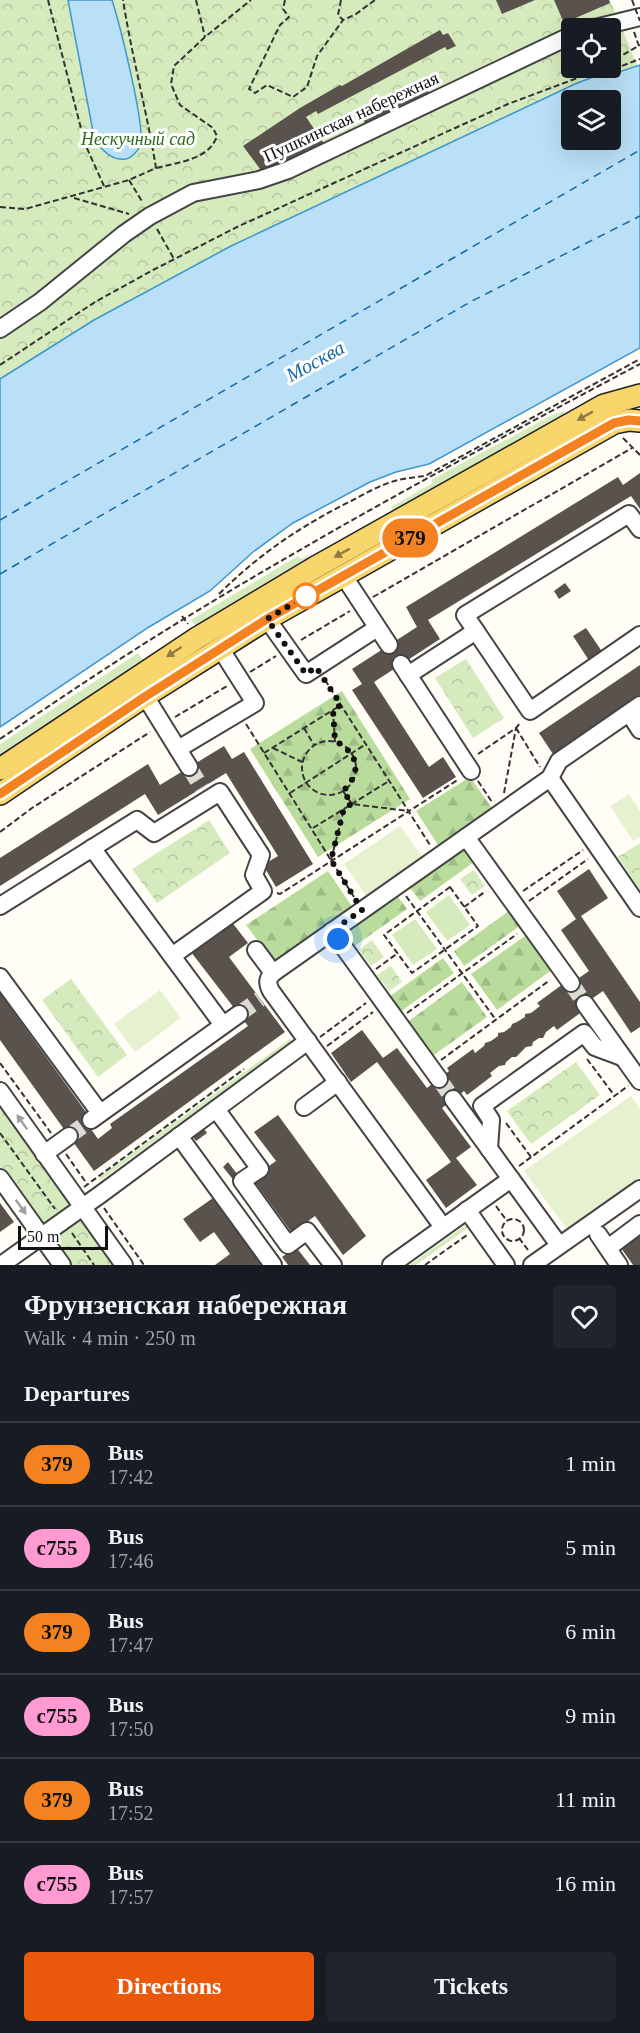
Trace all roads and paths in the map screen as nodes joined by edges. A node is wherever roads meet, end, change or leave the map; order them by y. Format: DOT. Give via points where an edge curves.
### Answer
graph roads {
  1 [pos="48,0"];
  2 [pos="123,0"];
  3 [pos="196,0"];
  4 [pos="251,0"];
  5 [pos="285,0"];
  6 [pos="341,0"];
  7 [pos="375,0"];
  8 [pos="632,0"];
  9 [pos="343,20"];
  10 [pos="634,22"];
  11 [pos="205,37"];
  12 [pos="561,40"];
  13 [pos="639,46"];
  14 [pos="621,56"];
  15 [pos="640,59"];
  16 [pos="621,66"];
  17 [pos="577,78"];
  18 [pos="156,168"];
  19 [pos="129,180"];
  20 [pos="105,187"];
  21 [pos="72,197"];
  22 [pos="141,200"];
  23 [pos="0,207"];
  24 [pos="151,223"];
  25 [pos="174,259"];
  26 [pos="0,329"];
  27 [pos="640,359"];
  28 [pos="640,364"];
  29 [pos="0,365"];
  30 [pos="592,385"];
  31 [pos="594,388"];
  32 [pos="640,395"];
  33 [pos="640,401"];
  34 [pos="640,421"];
  35 [pos="621,435"];
  36 [pos="632,448"];
  37 [pos="640,455"];
  38 [pos="638,522"];
  39 [pos="343,575"];
  40 [pos="219,594"];
  41 [pos="362,604"];
  42 [pos="267,619"];
  43 [pos="377,628"];
  44 [pos="476,631"];
  45 [pos="640,635"];
  46 [pos="389,645"];
  47 [pos="220,648"];
  48 [pos="288,648"];
  49 [pos="316,667"];
  50 [pos="240,678"];
  51 [pos="146,696"];
  52 [pos="341,705"];
  53 [pos="635,709"];
  54 [pos="333,710"];
  55 [pos="530,711"];
  56 [pos="238,712"];
  57 [pos="163,724"];
  58 [pos="304,728"];
  59 [pos="516,728"];
  60 [pos="640,730"];
  61 [pos="0,739"];
  62 [pos="335,741"];
  63 [pos="366,744"];
  64 [pos="314,745"];
  65 [pos="272,748"];
  66 [pos="178,749"];
  67 [pos="264,753"];
  68 [pos="352,753"];
  69 [pos="302,762"];
  70 [pos="189,767"];
  71 [pos="468,767"];
  72 [pos="0,768"];
  73 [pos="550,779"];
  74 [pos="389,781"];
  75 [pos="306,782"];
  76 [pos="343,791"];
  77 [pos="289,793"];
  78 [pos="0,794"];
  79 [pos="352,804"];
  80 [pos="344,808"];
  81 [pos="408,811"];
  82 [pos="500,814"];
  83 [pos="311,829"];
  84 [pos="0,832"];
  85 [pos="466,837"];
  86 [pos="597,846"];
  87 [pos="92,848"];
  88 [pos="438,857"];
  89 [pos="331,860"];
  90 [pos="499,882"];
  91 [pos="398,885"];
  92 [pos="263,891"];
  93 [pos="514,904"];
  94 [pos="0,906"];
  95 [pos="464,907"];
  96 [pos="640,908"];
  97 [pos="362,910"];
  98 [pos="417,911"];
  99 [pos="530,925"];
  100 [pos="332,931"];
  101 [pos="445,949"];
  102 [pos="256,950"];
  103 [pos="398,953"];
  104 [pos="172,956"];
  105 [pos="273,973"];
  106 [pos="462,973"];
  107 [pos="0,976"];
  108 [pos="365,977"];
  109 [pos="566,977"];
  110 [pos="381,999"];
  111 [pos="585,1004"];
  112 [pos="239,1014"];
  113 [pos="496,1020"];
  114 [pos="396,1021"];
  115 [pos="224,1025"];
  116 [pos="312,1046"];
  117 [pos="622,1057"];
  118 [pos="586,1058"];
  119 [pos="0,1063"];
  120 [pos="245,1068"];
  121 [pos="435,1073"];
  122 [pos="639,1080"];
  123 [pos="338,1082"];
  124 [pos="0,1091"];
  125 [pos="614,1095"];
  126 [pos="453,1099"];
  127 [pos="304,1107"];
  128 [pos="216,1108"];
  129 [pos="502,1118"];
  130 [pos="0,1133"];
  131 [pos="179,1136"];
  132 [pos="64,1140"];
  133 [pos="489,1149"];
  134 [pos="44,1154"];
  135 [pos="531,1157"];
  136 [pos="509,1177"];
  137 [pos="0,1178"];
  138 [pos="87,1183"];
  139 [pos="640,1189"];
  140 [pos="488,1196"];
  141 [pos="97,1197"];
  142 [pos="83,1208"];
  143 [pos="467,1210"];
  144 [pos="63,1221"];
  145 [pos="507,1221"];
  146 [pos="640,1224"];
  147 [pos="443,1227"];
  148 [pos="479,1227"];
  149 [pos="42,1237"];
  150 [pos="559,1245"];
  151 [pos="1,1265"];
  152 [pos="62,1265"];
  153 [pos="94,1265"];
  154 [pos="124,1265"];
  155 [pos="144,1265"];
  156 [pos="273,1265"];
  157 [pos="333,1265"];
  158 [pos="391,1265"];
  159 [pos="425,1265"];
  160 [pos="506,1265"];
  161 [pos="532,1265"];
  162 [pos="619,1265"];
  1 -- 20 [label="path" via="85,144"];
  2 -- 18 [label="path"];
  3 -- 11 [label="path"];
  4 -- 11 [label="path"];
  5 -- 9 [label="path" via="283,9 289,17 280,25 249,89 255,93 267,85 293,97 307,87 317,56"];
  6 -- 9 [label="path" via="338,15"];
  7 -- 9 [label="path"];
  8 -- 10 [label="path, bridge"];
  10 -- 13 [label="path"];
  11 -- 18 [label="path" via="174,66 171,84 180,105 213,128 217,136 214,146 195,158"];
  12 -- 24 [label="street, Пушкинская набережная" via="288,170 193,193"];
  13 -- 14 [label="path"];
  15 -- 16 [label="path"];
  17 -- 25 [label="path" via="508,104"];
  18 -- 19 [label="path"];
  19 -- 20 [label="path"];
  19 -- 22 [label="path"];
  20 -- 21 [label="path"];
  21 -- 23 [label="path" via="25,210"];
  21 -- 24 [label="path"];
  24 -- 25 [label="path"];
  24 -- 26 [label="street, Пушкинская набережная" via="123,234 40,302"];
  25 -- 29 [label="path" via="95,302"];
  27 -- 30 [label="path"];
  28 -- 31 [label="path"];
  30 -- 31 [label="path"];
  30 -- 40 [label="path" via="425,476 397,480 328,512 269,550"];
  31 -- 61 [label="path" via="183,617"];
  32 -- 33 [label="street"];
  32 -- 72 [label="main road, one-way" via="604,405 314,568 197,638"];
  34 -- 39 [label="main road" via="614,423"];
  35 -- 36 [label="path"];
  36 -- 37 [label="path"];
  36 -- 41 [label="path"];
  38 -- 44 [label="street" via="629,514 465,615"];
  39 -- 41 [label="street"];
  39 -- 42 [label="main road"];
  41 -- 43 [label="street"];
  41 -- 48 [label="path"];
  42 -- 47 [label="main road"];
  42 -- 48 [label="street"];
  43 -- 46 [label="street"];
  43 -- 49 [label="street"];
  44 -- 55 [label="street"];
  44 -- 71 [label="street" via="405,670"];
  45 -- 55 [label="street"];
  47 -- 50 [label="street"];
  47 -- 51 [label="main road"];
  48 -- 49 [label="street" via="306,674"];
  48 -- 50 [label="path"];
  49 -- 52 [label="path"];
  50 -- 56 [label="street" via="255,703"];
  50 -- 57 [label="path"];
  51 -- 57 [label="street"];
  51 -- 78 [label="main road"];
  52 -- 54 [label="path"];
  52 -- 63 [label="path"];
  53 -- 60 [label="street"];
  53 -- 73 [label="street" via="559,761"];
  54 -- 58 [label="path"];
  54 -- 62 [label="path"];
  55 -- 59 [label="path"];
  56 -- 66 [label="street"];
  56 -- 67 [label="path"];
  57 -- 66 [label="street"];
  57 -- 84 [label="path"];
  58 -- 64 [label="path"];
  58 -- 65 [label="path"];
  59 -- 71 [label="path"];
  59 -- 73 [label="path"];
  59 -- 82 [label="path"];
  62 -- 64 [label="path"];
  62 -- 68 [label="path"];
  63 -- 68 [label="path"];
  63 -- 74 [label="path"];
  64 -- 69 [label="path"];
  65 -- 67 [label="path"];
  65 -- 69 [label="path"];
  66 -- 70 [label="street"];
  67 -- 77 [label="path"];
  68 -- 75 [label="path"];
  68 -- 76 [label="path" via="355,774"];
  69 -- 75 [label="path"];
  71 -- 81 [label="path"];
  71 -- 82 [label="path"];
  73 -- 82 [label="street"];
  73 -- 86 [label="street"];
  74 -- 79 [label="path"];
  74 -- 81 [label="path"];
  75 -- 76 [label="path" via="323,794"];
  75 -- 77 [label="path"];
  76 -- 79 [label="path"];
  77 -- 83 [label="path"];
  79 -- 80 [label="path"];
  79 -- 81 [label="path"];
  80 -- 83 [label="path"];
  80 -- 89 [label="path"];
  81 -- 88 [label="path"];
  81 -- 89 [label="path"];
  82 -- 85 [label="street"];
  83 -- 89 [label="path"];
  85 -- 88 [label="street"];
  85 -- 90 [label="street"];
  86 -- 93 [label="path"];
  86 -- 93 [label="path"];
  86 -- 96 [label="street"];
  87 -- 92 [label="street" via="136,820 154,832 206,793 220,792 261,855 254,875"];
  87 -- 94 [label="street"];
  87 -- 104 [label="street"];
  88 -- 91 [label="street"];
  89 -- 92 [label="path" via="280,894"];
  89 -- 97 [label="path"];
  90 -- 93 [label="street"];
  90 -- 95 [label="path"];
  91 -- 97 [label="street"];
  91 -- 98 [label="path"];
  92 -- 104 [label="street"];
  93 -- 99 [label="street"];
  95 -- 98 [label="path" via="450,887"];
  95 -- 101 [label="path" via="478,926"];
  97 -- 100 [label="street"];
  98 -- 101 [label="path"];
  98 -- 103 [label="path" via="384,935"];
  99 -- 106 [label="path"];
  99 -- 109 [label="street"];
  100 -- 105 [label="street"];
  100 -- 108 [label="street"];
  101 -- 103 [label="path" via="412,973"];
  101 -- 106 [label="path"];
  102 -- 105 [label="street"];
  103 -- 108 [label="path"];
  104 -- 115 [label="street"];
  105 -- 116 [label="street" via="268,978 266,995"];
  106 -- 113 [label="path"];
  106 -- 114 [label="path"];
  107 -- 115 [label="street" via="96,1117"];
  108 -- 110 [label="street"];
  109 -- 113 [label="path"];
  110 -- 114 [label="street"];
  110 -- 116 [label="path"];
  110 -- 116 [label="path"];
  111 -- 117 [label="street"];
  112 -- 115 [label="street"];
  113 -- 121 [label="path"];
  114 -- 121 [label="street"];
  116 -- 123 [label="street"];
  116 -- 128 [label="street"];
  117 -- 122 [label="street"];
  117 -- 133 [label="street" via="595,1047 584,1033 482,1106 492,1120"];
  118 -- 125 [label="path"];
  119 -- 132 [label="path"];
  120 -- 138 [label="path"];
  122 -- 125 [label="path"];
  123 -- 127 [label="street"];
  123 -- 147 [label="street"];
  134 -- 124 [label="street, one-way"];
  125 -- 135 [label="path"];
  126 -- 133 [label="street"];
  128 -- 131 [label="street"];
  128 -- 157 [label="street" via="260,1168 242,1181 288,1245 307,1231"];
  129 -- 135 [label="path"];
  130 -- 144 [label="path"];
  131 -- 141 [label="street"];
  131 -- 156 [label="street"];
  132 -- 134 [label="street"];
  132 -- 138 [label="path"];
  133 -- 136 [label="street"];
  134 -- 142 [label="street"];
  135 -- 136 [label="path"];
  136 -- 140 [label="street"];
  136 -- 150 [label="street"];
  137 -- 149 [label="street, one-way"];
  138 -- 141 [label="path"];
  139 -- 150 [label="street"];
  140 -- 143 [label="street"];
  140 -- 145 [label="path"];
  141 -- 142 [label="street"];
  141 -- 155 [label="path"];
  142 -- 144 [label="street"];
  142 -- 154 [label="street"];
  143 -- 147 [label="street"];
  143 -- 148 [label="street"];
  144 -- 149 [label="street"];
  144 -- 153 [label="path"];
  145 -- 145 [label="path" via="503,1225 504,1236 519,1238 523,1234 522,1223"];
  146 -- 162 [label="street" via="603,1241"];
  147 -- 158 [label="street"];
  148 -- 159 [label="path"];
  148 -- 160 [label="street"];
  149 -- 151 [label="street"];
  149 -- 152 [label="street"];
  150 -- 161 [label="street"];
}
